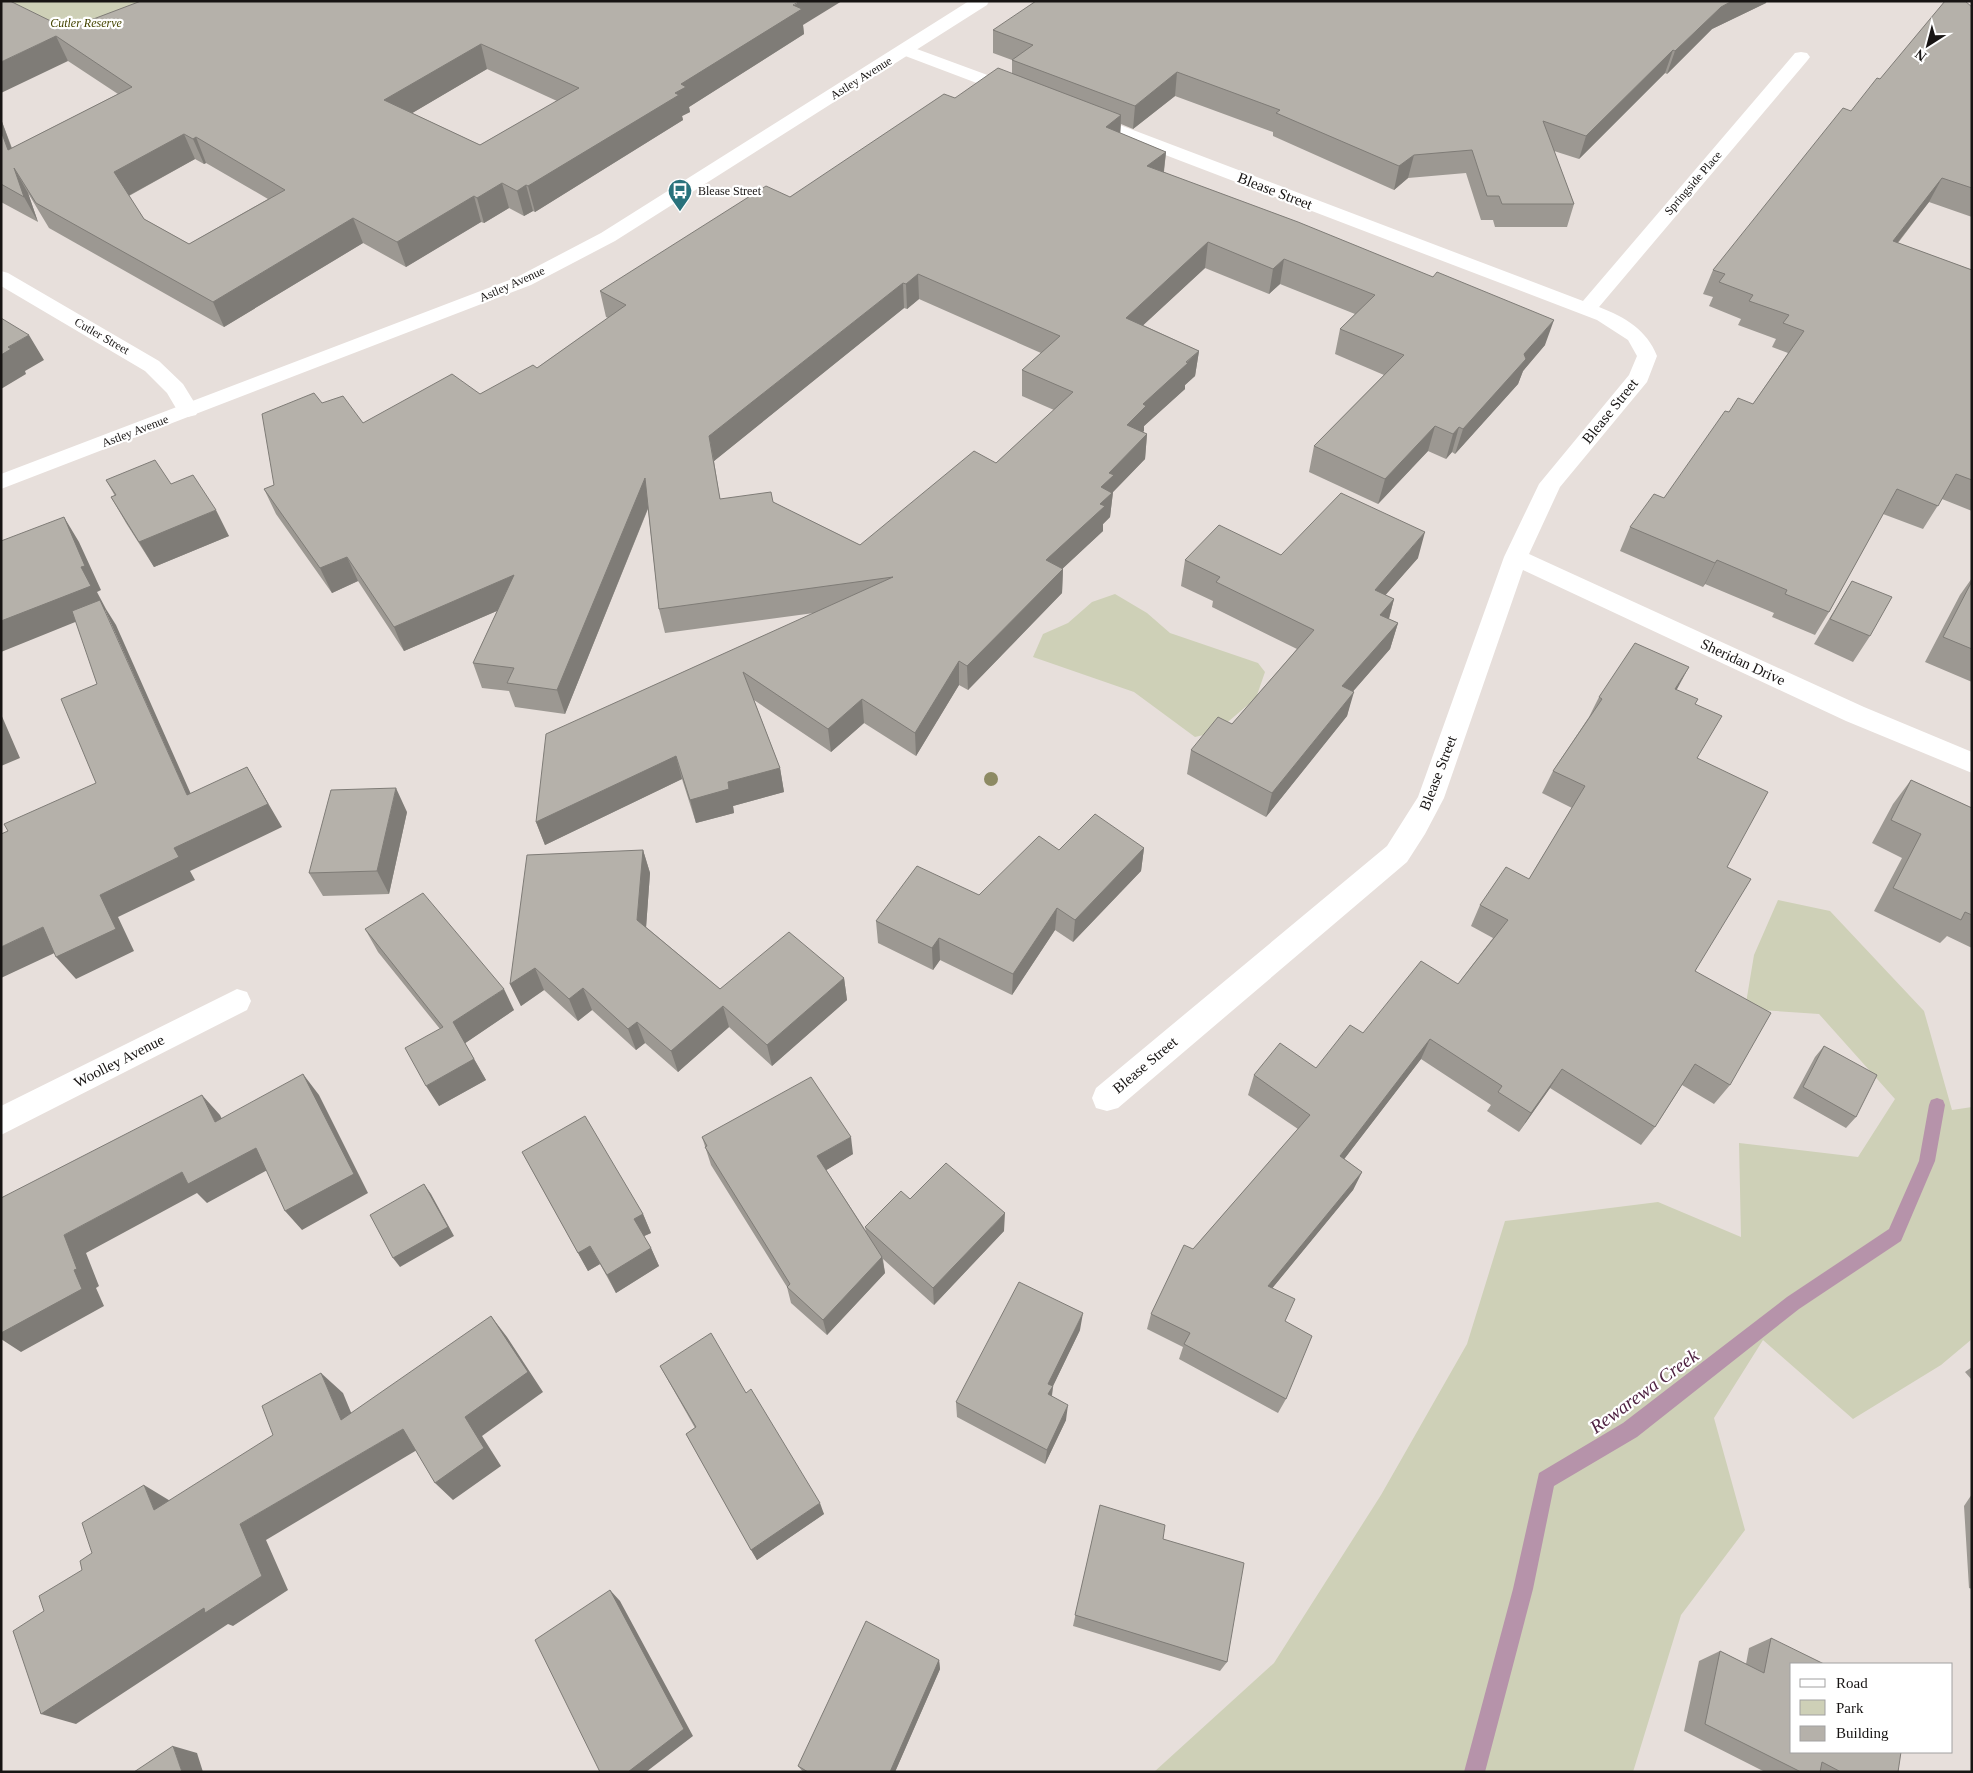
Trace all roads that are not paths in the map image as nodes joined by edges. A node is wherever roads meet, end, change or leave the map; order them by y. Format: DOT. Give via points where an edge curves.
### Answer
graph roads {
  1 [pos="981,1"];
  2 [pos="906,50"];
  3 [pos="1801,57"];
  4 [pos="1038,100"];
  5 [pos="1066,110"];
  6 [pos="1,277"];
  7 [pos="1586,310"];
  8 [pos="188,410"];
  9 [pos="1,482"];
  10 [pos="1516,556"];
  11 [pos="1972,763"];
  12 [pos="237,1001"];
  13 [pos="1107,1098"];
  14 [pos="1,1121"];
  1 -- 2 [label="street, Astley Avenue"];
  2 -- 4 [label="street"];
  2 -- 8 [label="street, Astley Avenue" via="608,237 532,277"];
  3 -- 7 [label="street, Springside Place"];
  5 -- 7 [label="street, Blease Street"];
  6 -- 8 [label="street, Cutler Street" via="152,366 175,388"];
  7 -- 10 [label="street, Blease Street" via="1604,316 1636,335 1647,356 1645,365 1639,377 1550,484"];
  8 -- 9 [label="street, Astley Avenue"];
  10 -- 11 [label="street, Sheridan Drive" via="1855,714"];
  10 -- 13 [label="street, Blease Street" via="1432,798 1397,854"];
  12 -- 14 [label="street, Woolley Avenue"];
}
